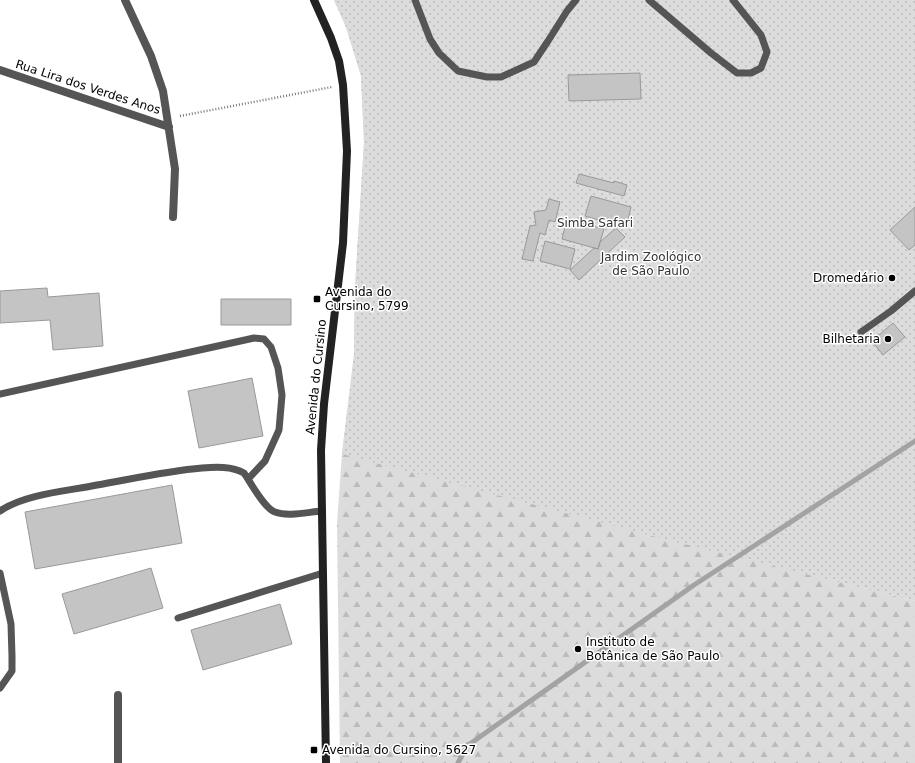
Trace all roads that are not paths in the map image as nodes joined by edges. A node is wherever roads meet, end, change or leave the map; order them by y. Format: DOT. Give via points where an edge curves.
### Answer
graph roads {
  1 [pos="125,0"];
  2 [pos="314,0"];
  3 [pos="416,0"];
  4 [pos="576,0"];
  5 [pos="649,0"];
  6 [pos="733,0"];
  7 [pos="0,70"];
  8 [pos="168,123"];
  9 [pos="173,217"];
  10 [pos="915,291"];
  11 [pos="861,332"];
  12 [pos="0,394"];
  13 [pos="248,479"];
  14 [pos="0,511"];
  15 [pos="322,511"];
  16 [pos="0,573"];
  17 [pos="323,573"];
  18 [pos="178,618"];
  19 [pos="0,688"];
  20 [pos="118,695"];
  21 [pos="118,763"];
  22 [pos="326,763"];
  1 -- 8 [label="street" via="151,56 163,91"];
  2 -- 15 [label="main road, Avenida do Cursino" via="332,38 339,61 343,85 347,158 343,242 324,404 321,450"];
  3 -- 4 [label="lane" via="430,39 439,53 458,71 501,77 534,62"];
  5 -- 6 [label="lane" via="737,73 751,73 762,68 767,52 761,35"];
  7 -- 8 [label="street, Rua Lira dos Verdes Anos"];
  8 -- 9 [label="street" via="175,169"];
  10 -- 11 [label="lane"];
  12 -- 13 [label="lane" via="254,338 264,339 271,347 278,368 282,395 280,430 266,461"];
  13 -- 14 [label="lane" via="239,470 203,468 27,499"];
  13 -- 15 [label="lane" via="274,512 291,514"];
  15 -- 17 [label="main road, Avenida do Cursino"];
  16 -- 19 [label="lane" via="11,624 12,656 12,671"];
  17 -- 18 [label="lane"];
  17 -- 22 [label="main road, Avenida do Cursino"];
  20 -- 21 [label="street"];
}
